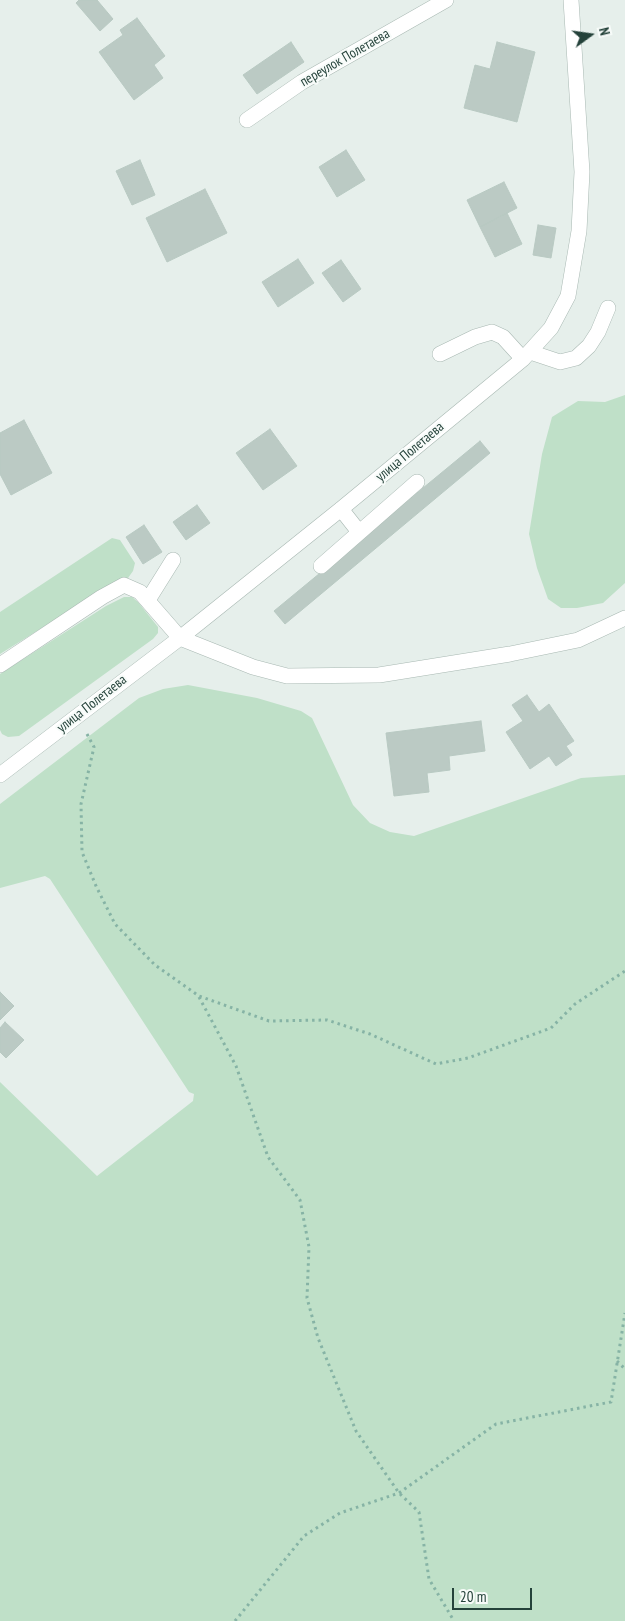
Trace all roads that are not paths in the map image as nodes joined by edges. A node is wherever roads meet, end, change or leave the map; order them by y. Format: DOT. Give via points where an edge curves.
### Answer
graph roads {
  1 [pos="446,0"];
  2 [pos="571,0"];
  3 [pos="247,120"];
  4 [pos="608,308"];
  5 [pos="440,354"];
  6 [pos="526,356"];
  7 [pos="417,482"];
  8 [pos="341,509"];
  9 [pos="359,532"];
  10 [pos="172,560"];
  11 [pos="322,566"];
  12 [pos="148,600"];
  13 [pos="625,618"];
  14 [pos="180,638"];
  15 [pos="1,663"];
  16 [pos="2,768"];
  1 -- 3 [label="street, переулок Полетаева" via="302,82"];
  2 -- 6 [label="street, улица Полетаева" via="582,172 579,231 568,296 551,328"];
  4 -- 6 [label="street" via="598,332 576,358 560,362"];
  5 -- 6 [label="street" via="492,332"];
  6 -- 8 [label="street, улица Полетаева"];
  7 -- 9 [label="street"];
  8 -- 9 [label="street"];
  8 -- 14 [label="street, улица Полетаева"];
  9 -- 11 [label="street"];
  10 -- 12 [label="street"];
  12 -- 14 [label="street"];
  12 -- 15 [label="street" via="140,592 124,585"];
  13 -- 14 [label="street" via="578,640 379,675 287,676 253,667"];
  14 -- 16 [label="street, улица Полетаева"];
}
